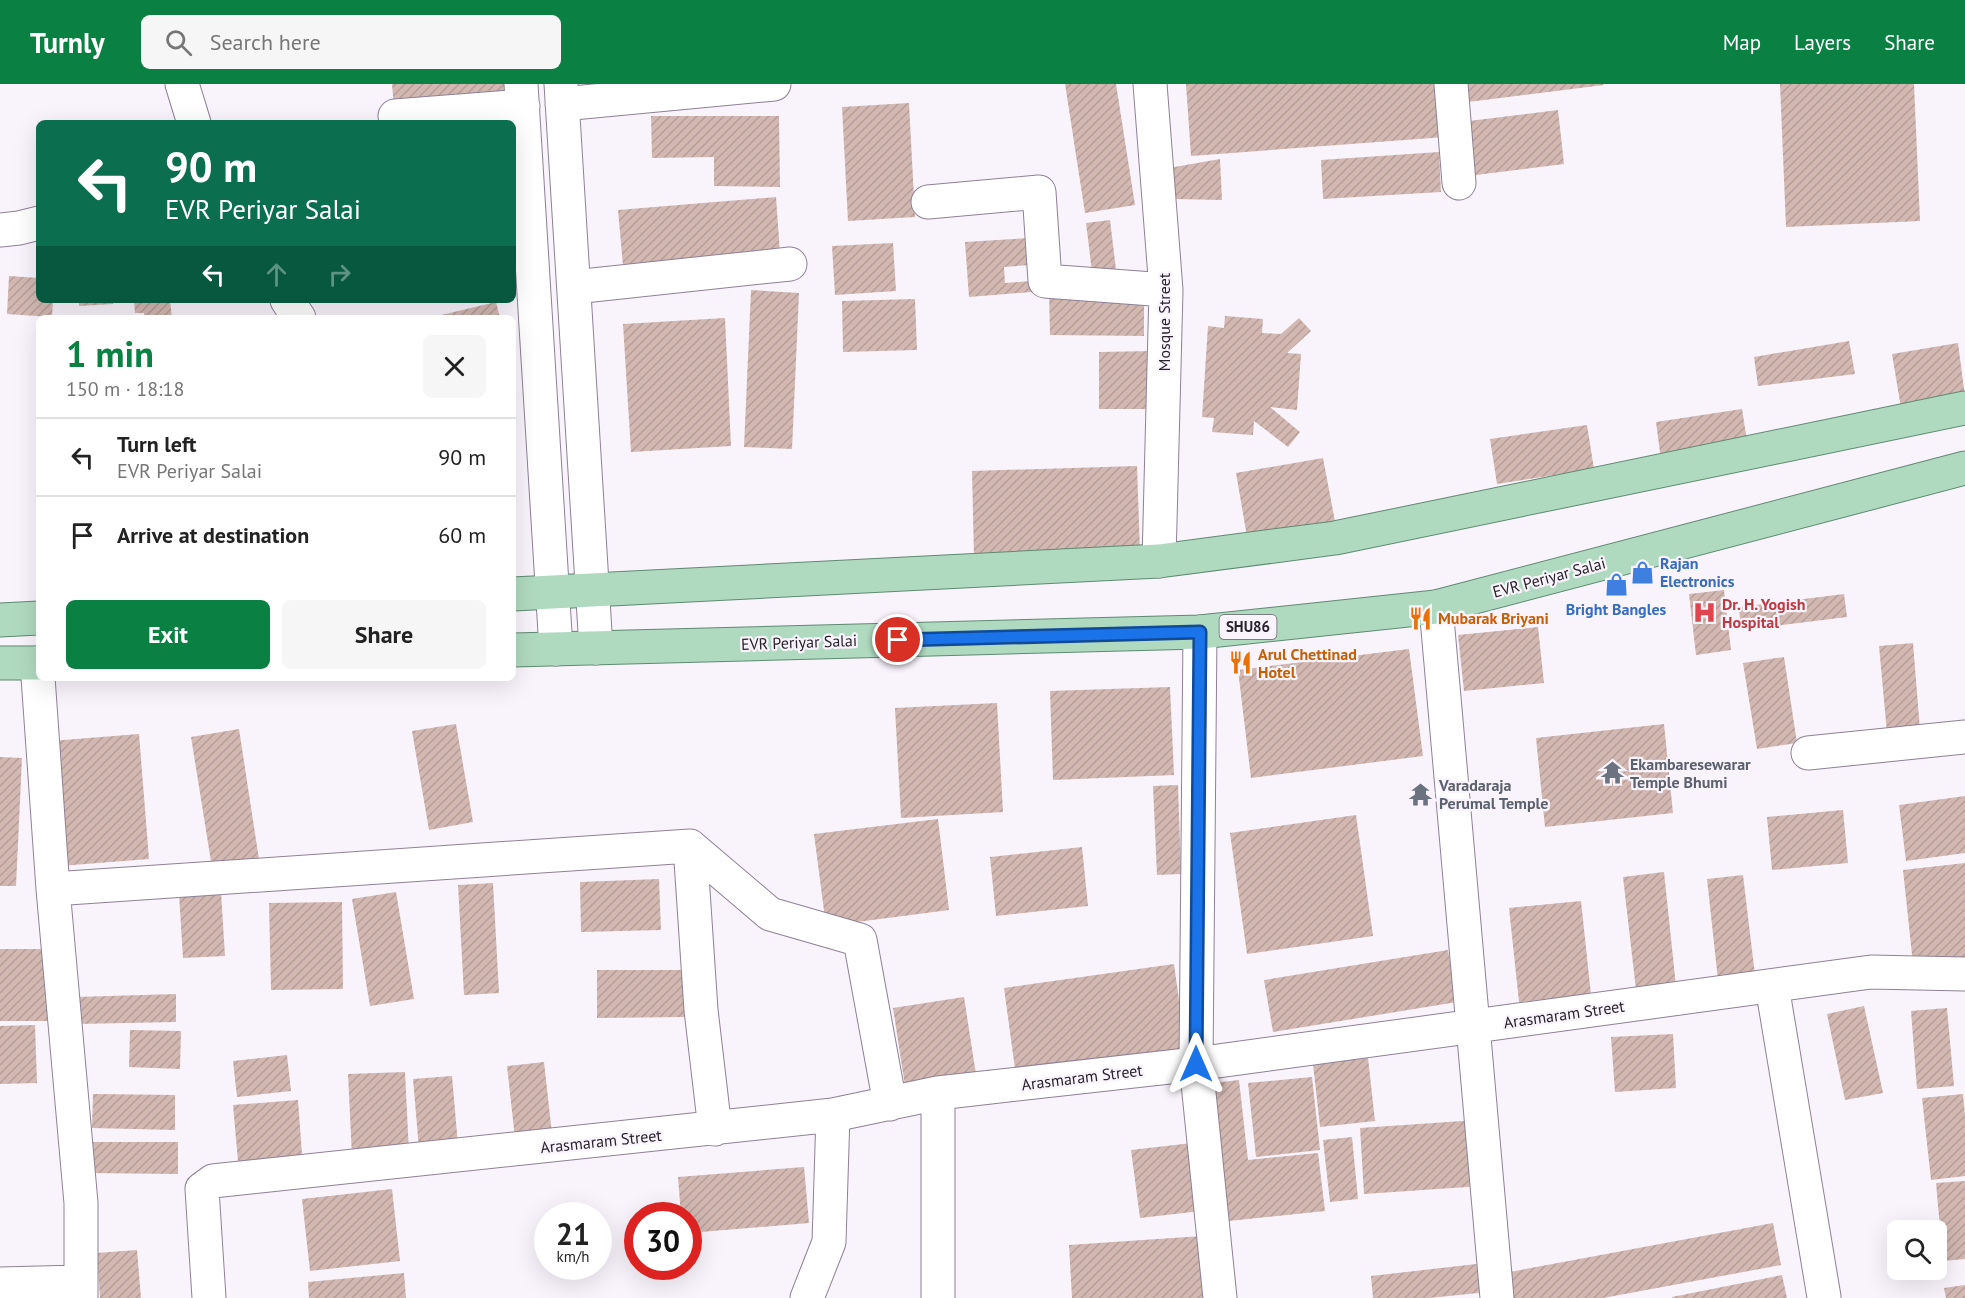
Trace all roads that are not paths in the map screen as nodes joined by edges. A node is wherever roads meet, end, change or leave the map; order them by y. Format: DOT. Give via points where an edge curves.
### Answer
graph roads {
  1 [pos="182,84"];
  2 [pos="774,84"];
  3 [pos="1150,84"];
  4 [pos="1451,84"];
  5 [pos="561,94"];
  6 [pos="522,95"];
  7 [pos="395,116"];
  8 [pos="193,120"];
  9 [pos="1459,183"];
  10 [pos="928,202"];
  11 [pos="36,224"];
  12 [pos="0,230"];
  13 [pos="790,264"];
  14 [pos="574,287"];
  15 [pos="1166,290"];
  16 [pos="1965,408"];
  17 [pos="1965,468"];
  18 [pos="1159,561"];
  19 [pos="592,591"];
  20 [pos="552,592"];
  21 [pos="516,594"];
  22 [pos="1436,607"];
  23 [pos="36,618"];
  24 [pos="0,620"];
  25 [pos="1200,632"];
  26 [pos="596,648"];
  27 [pos="556,649"];
  28 [pos="516,650"];
  29 [pos="0,663"];
  30 [pos="36,663"];
  31 [pos="39,681"];
  32 [pos="1965,737"];
  33 [pos="1808,753"];
  34 [pos="690,846"];
  35 [pos="53,889"];
  36 [pos="1965,974"];
  37 [pos="1773,986"];
  38 [pos="1473,1026"];
  39 [pos="1196,1064"];
  40 [pos="938,1094"];
  41 [pos="890,1104"];
  42 [pos="833,1115"];
  43 [pos="715,1129"];
  44 [pos="0,1284"];
  45 [pos="80,1290"];
  46 [pos="1824,1297"];
  47 [pos="209,1298"];
  48 [pos="807,1298"];
  49 [pos="938,1298"];
  50 [pos="1220,1298"];
  51 [pos="1497,1298"];
  1 -- 8 [label="street"];
  2 -- 5 [label="street"];
  3 -- 15 [label="street, Mosque Street"];
  4 -- 9 [label="street"];
  5 -- 14 [label="street"];
  6 -- 7 [label="street"];
  6 -- 20 [label="street"];
  10 -- 15 [label="street" via="1039,192 1045,281"];
  11 -- 12 [label="street"];
  13 -- 14 [label="street"];
  14 -- 19 [label="street"];
  15 -- 18 [label="street, Mosque Street"];
  16 -- 18 [label="main road" via="1335,538"];
  17 -- 22 [label="main road, EVR Periyar Salai / SHU86"];
  18 -- 19 [label="main road"];
  19 -- 20 [label="main road"];
  19 -- 26 [label="street"];
  20 -- 21 [label="main road"];
  20 -- 27 [label="street"];
  22 -- 25 [label="main road, EVR Periyar Salai / SHU86"];
  22 -- 38 [label="street"];
  23 -- 24 [label="main road"];
  25 -- 26 [label="main road, EVR Periyar Salai / SHU86"];
  25 -- 39 [label="street"];
  26 -- 27 [label="main road, EVR Periyar Salai / SHU86"];
  27 -- 28 [label="main road, EVR Periyar Salai / SHU86"];
  29 -- 30 [label="main road"];
  31 -- 35 [label="street"];
  32 -- 33 [label="street"];
  34 -- 35 [label="street"];
  34 -- 41 [label="street" via="770,914 860,940"];
  34 -- 43 [label="street" via="701,1010"];
  35 -- 45 [label="street" via="81,1203"];
  36 -- 37 [label="street, Arasmaram Street" via="1871,972"];
  37 -- 38 [label="street, Arasmaram Street"];
  37 -- 46 [label="street"];
  38 -- 39 [label="street, Arasmaram Street"];
  38 -- 51 [label="street"];
  39 -- 40 [label="street, Arasmaram Street"];
  39 -- 50 [label="street"];
  40 -- 41 [label="street, Arasmaram Street"];
  40 -- 49 [label="street"];
  41 -- 42 [label="street, Arasmaram Street"];
  42 -- 43 [label="street, Arasmaram Street"];
  42 -- 48 [label="street" via="829,1242"];
  43 -- 47 [label="street, Arasmaram Street" via="213,1182 202,1189"];
  44 -- 45 [label="street"];
}
